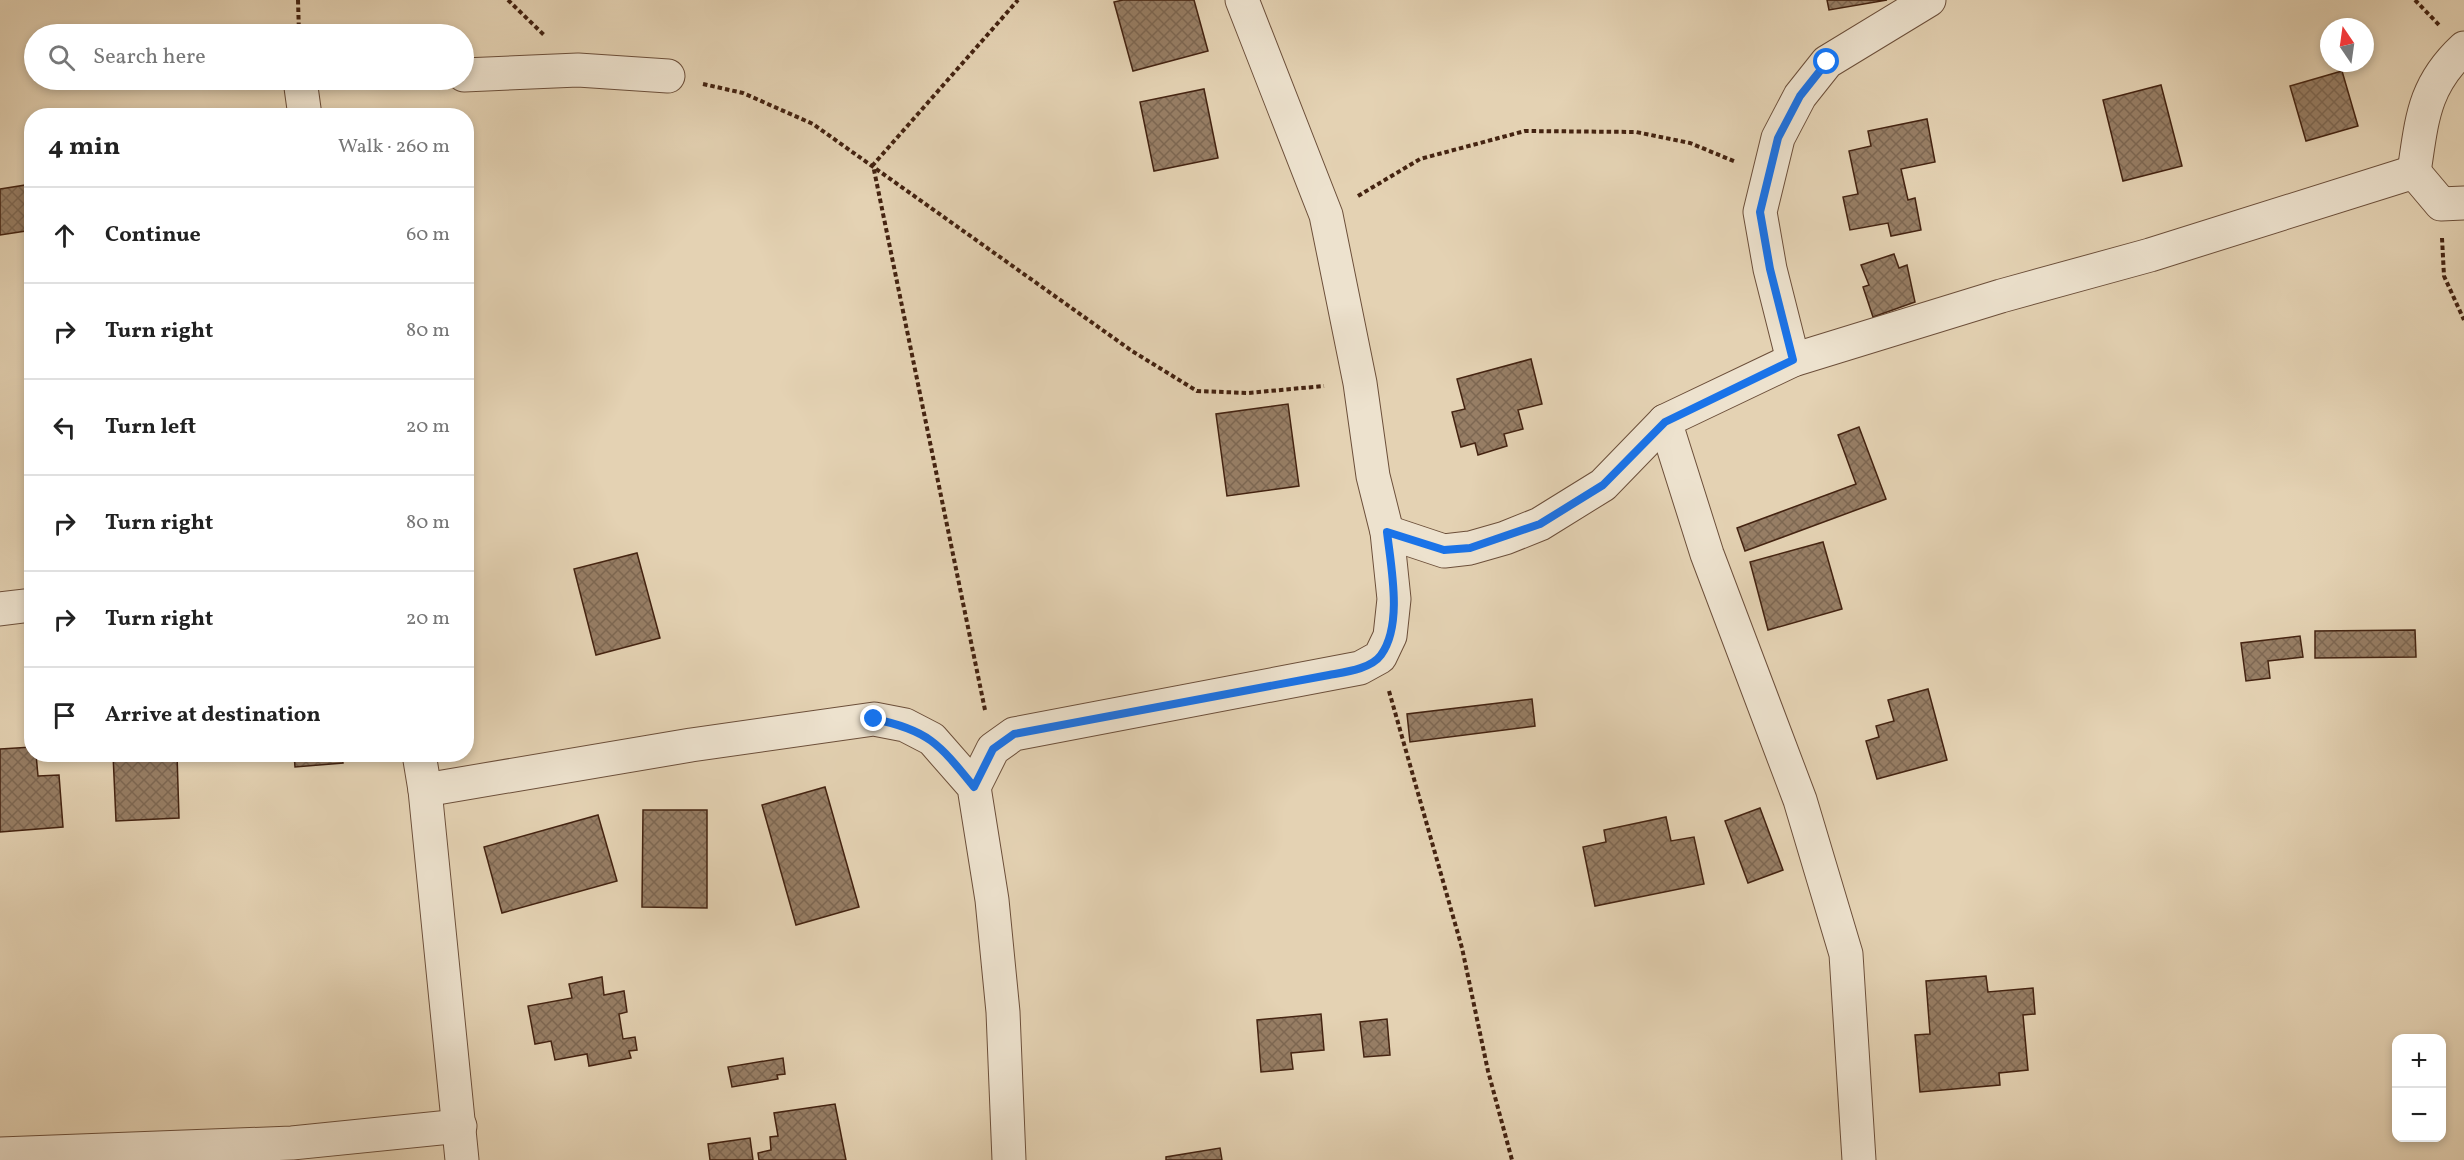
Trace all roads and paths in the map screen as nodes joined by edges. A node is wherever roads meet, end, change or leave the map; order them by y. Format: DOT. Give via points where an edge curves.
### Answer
graph roads {
  1 [pos="298,0"];
  2 [pos="1018,0"];
  3 [pos="1242,0"];
  4 [pos="1929,0"];
  5 [pos="299,24"];
  6 [pos="2464,48"];
  7 [pos="474,75"];
  8 [pos="668,76"];
  9 [pos="301,90"];
  10 [pos="304,108"];
  11 [pos="873,165"];
  12 [pos="2414,172"];
  13 [pos="1770,173"];
  14 [pos="2453,203"];
  15 [pos="1326,215"];
  16 [pos="2464,320"];
  17 [pos="1793,360"];
  18 [pos="1360,383"];
  19 [pos="1665,422"];
  20 [pos="1387,532"];
  21 [pos="24,606"];
  22 [pos="0,609"];
  23 [pos="1380,657"];
  24 [pos="993,749"];
  25 [pos="420,762"];
  26 [pos="974,787"];
  27 [pos="425,790"];
  28 [pos="460,1126"];
  29 [pos="0,1154"];
  30 [pos="462,1160"];
  31 [pos="1009,1160"];
  32 [pos="1512,1160"];
  33 [pos="1859,1160"];
  1 -- 5 [label="path"];
  2 -- 11 [label="path"];
  3 -- 15 [label="street"];
  4 -- 13 [label="street" via="1827,62 1800,96 1778,138"];
  6 -- 12 [label="street" via="2443,69 2424,106"];
  7 -- 8 [label="street" via="578,70"];
  8 -- 11 [label="path" via="743,93 813,124"];
  9 -- 10 [label="street"];
  11 -- 18 [label="path" via="1132,351 1197,391 1248,393"];
  11 -- 24 [label="path"];
  12 -- 14 [label="street"];
  12 -- 17 [label="street"];
  13 -- 15 [label="path" via="1689,143 1636,132 1525,131 1420,159"];
  13 -- 17 [label="street" via="1760,212"];
  14 -- 16 [label="path" via="2444,276"];
  15 -- 18 [label="street"];
  17 -- 19 [label="street"];
  18 -- 20 [label="street" via="1373,476"];
  19 -- 20 [label="street" via="1603,485 1540,524 1470,548 1444,550"];
  19 -- 33 [label="street" via="1707,554 1800,800 1846,954"];
  20 -- 23 [label="street" via="1394,599 1390,636"];
  21 -- 22 [label="street"];
  23 -- 24 [label="street" via="1360,668 1329,675 1014,734"];
  23 -- 32 [label="path" via="1462,948"];
  24 -- 26 [label="street"];
  25 -- 27 [label="street"];
  26 -- 27 [label="street" via="932,739 905,725 874,719"];
  26 -- 31 [label="street" via="1001,990"];
  27 -- 28 [label="street"];
  28 -- 29 [label="street" via="292,1143"];
  28 -- 30 [label="street"];
}
